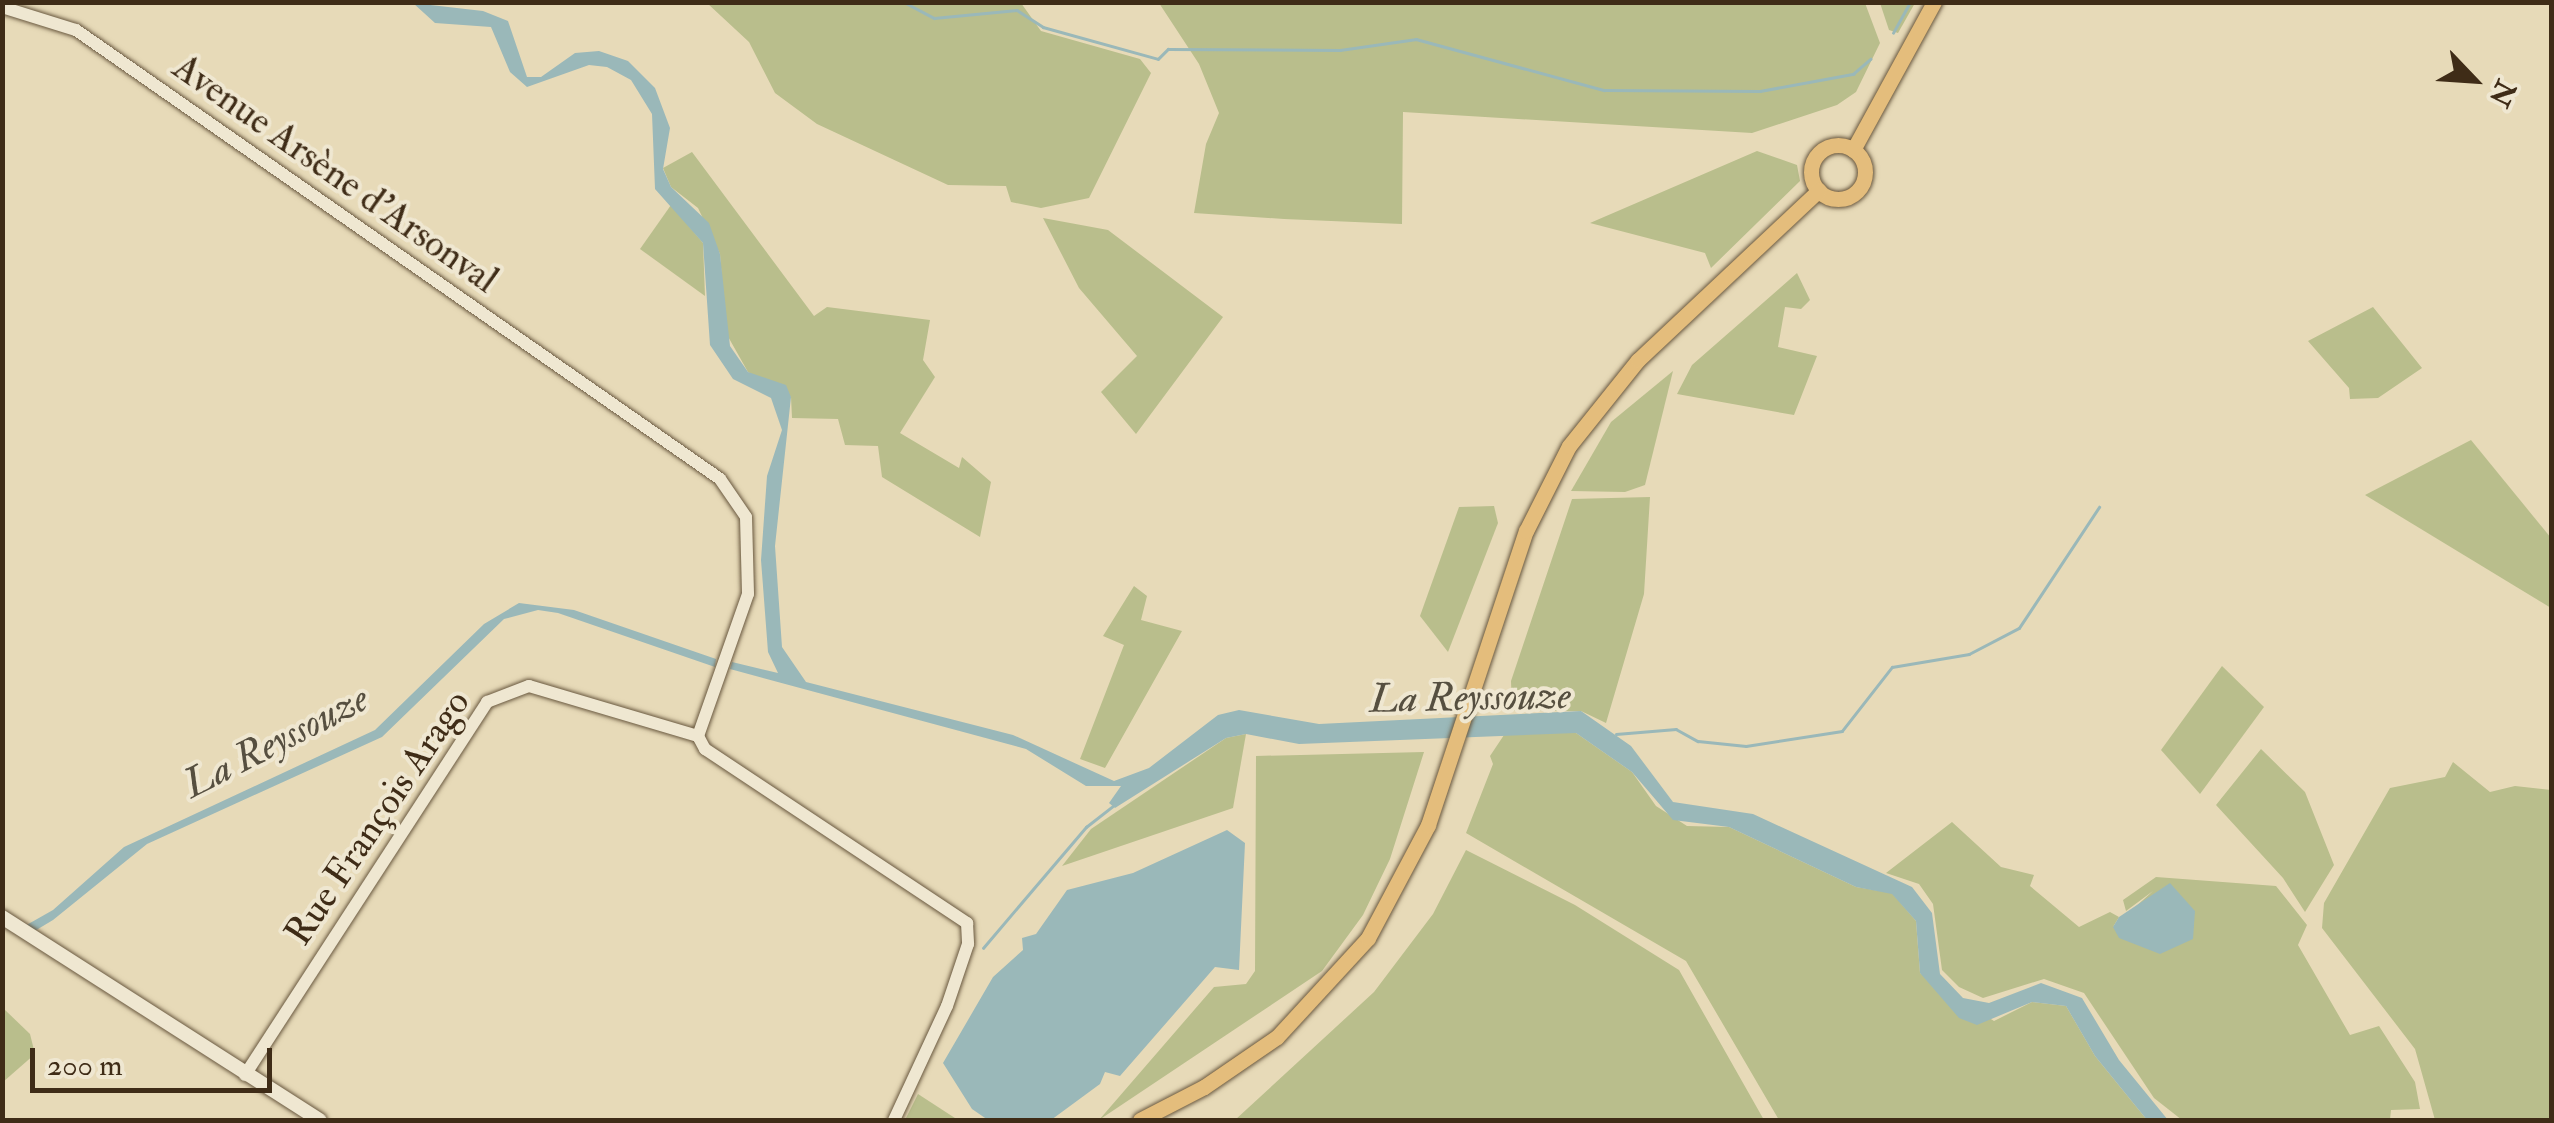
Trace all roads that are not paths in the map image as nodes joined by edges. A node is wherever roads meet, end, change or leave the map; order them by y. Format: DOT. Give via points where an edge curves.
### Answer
graph roads {
  1 [pos="1934,2"];
  2 [pos="2,7"];
  3 [pos="1853,150"];
  4 [pos="1818,190"];
  5 [pos="698,736"];
  6 [pos="2,917"];
  7 [pos="244,1075"];
  8 [pos="320,1120"];
  9 [pos="894,1120"];
  10 [pos="1140,1120"];
  1 -- 3 [label="main road"];
  2 -- 5 [label="street, Avenue Arsène d'Arsonval" via="76,30 720,479 746,516 748,594"];
  3 -- 4 [label="main road" via="1836,145 1820,152 1812,167"];
  3 -- 4 [label="main road" via="1864,164 1858,189 1834,198"];
  4 -- 10 [label="main road" via="1638,360 1588,418 1537,504 1409,868 1345,968 1252,1056"];
  5 -- 7 [label="street, Rue François Arago" via="529,686 487,702"];
  5 -- 9 [label="street, Rue François Arago" via="706,749 967,923 968,944 946,1006"];
  6 -- 7 [label="main road"];
  7 -- 8 [label="main road"];
}
